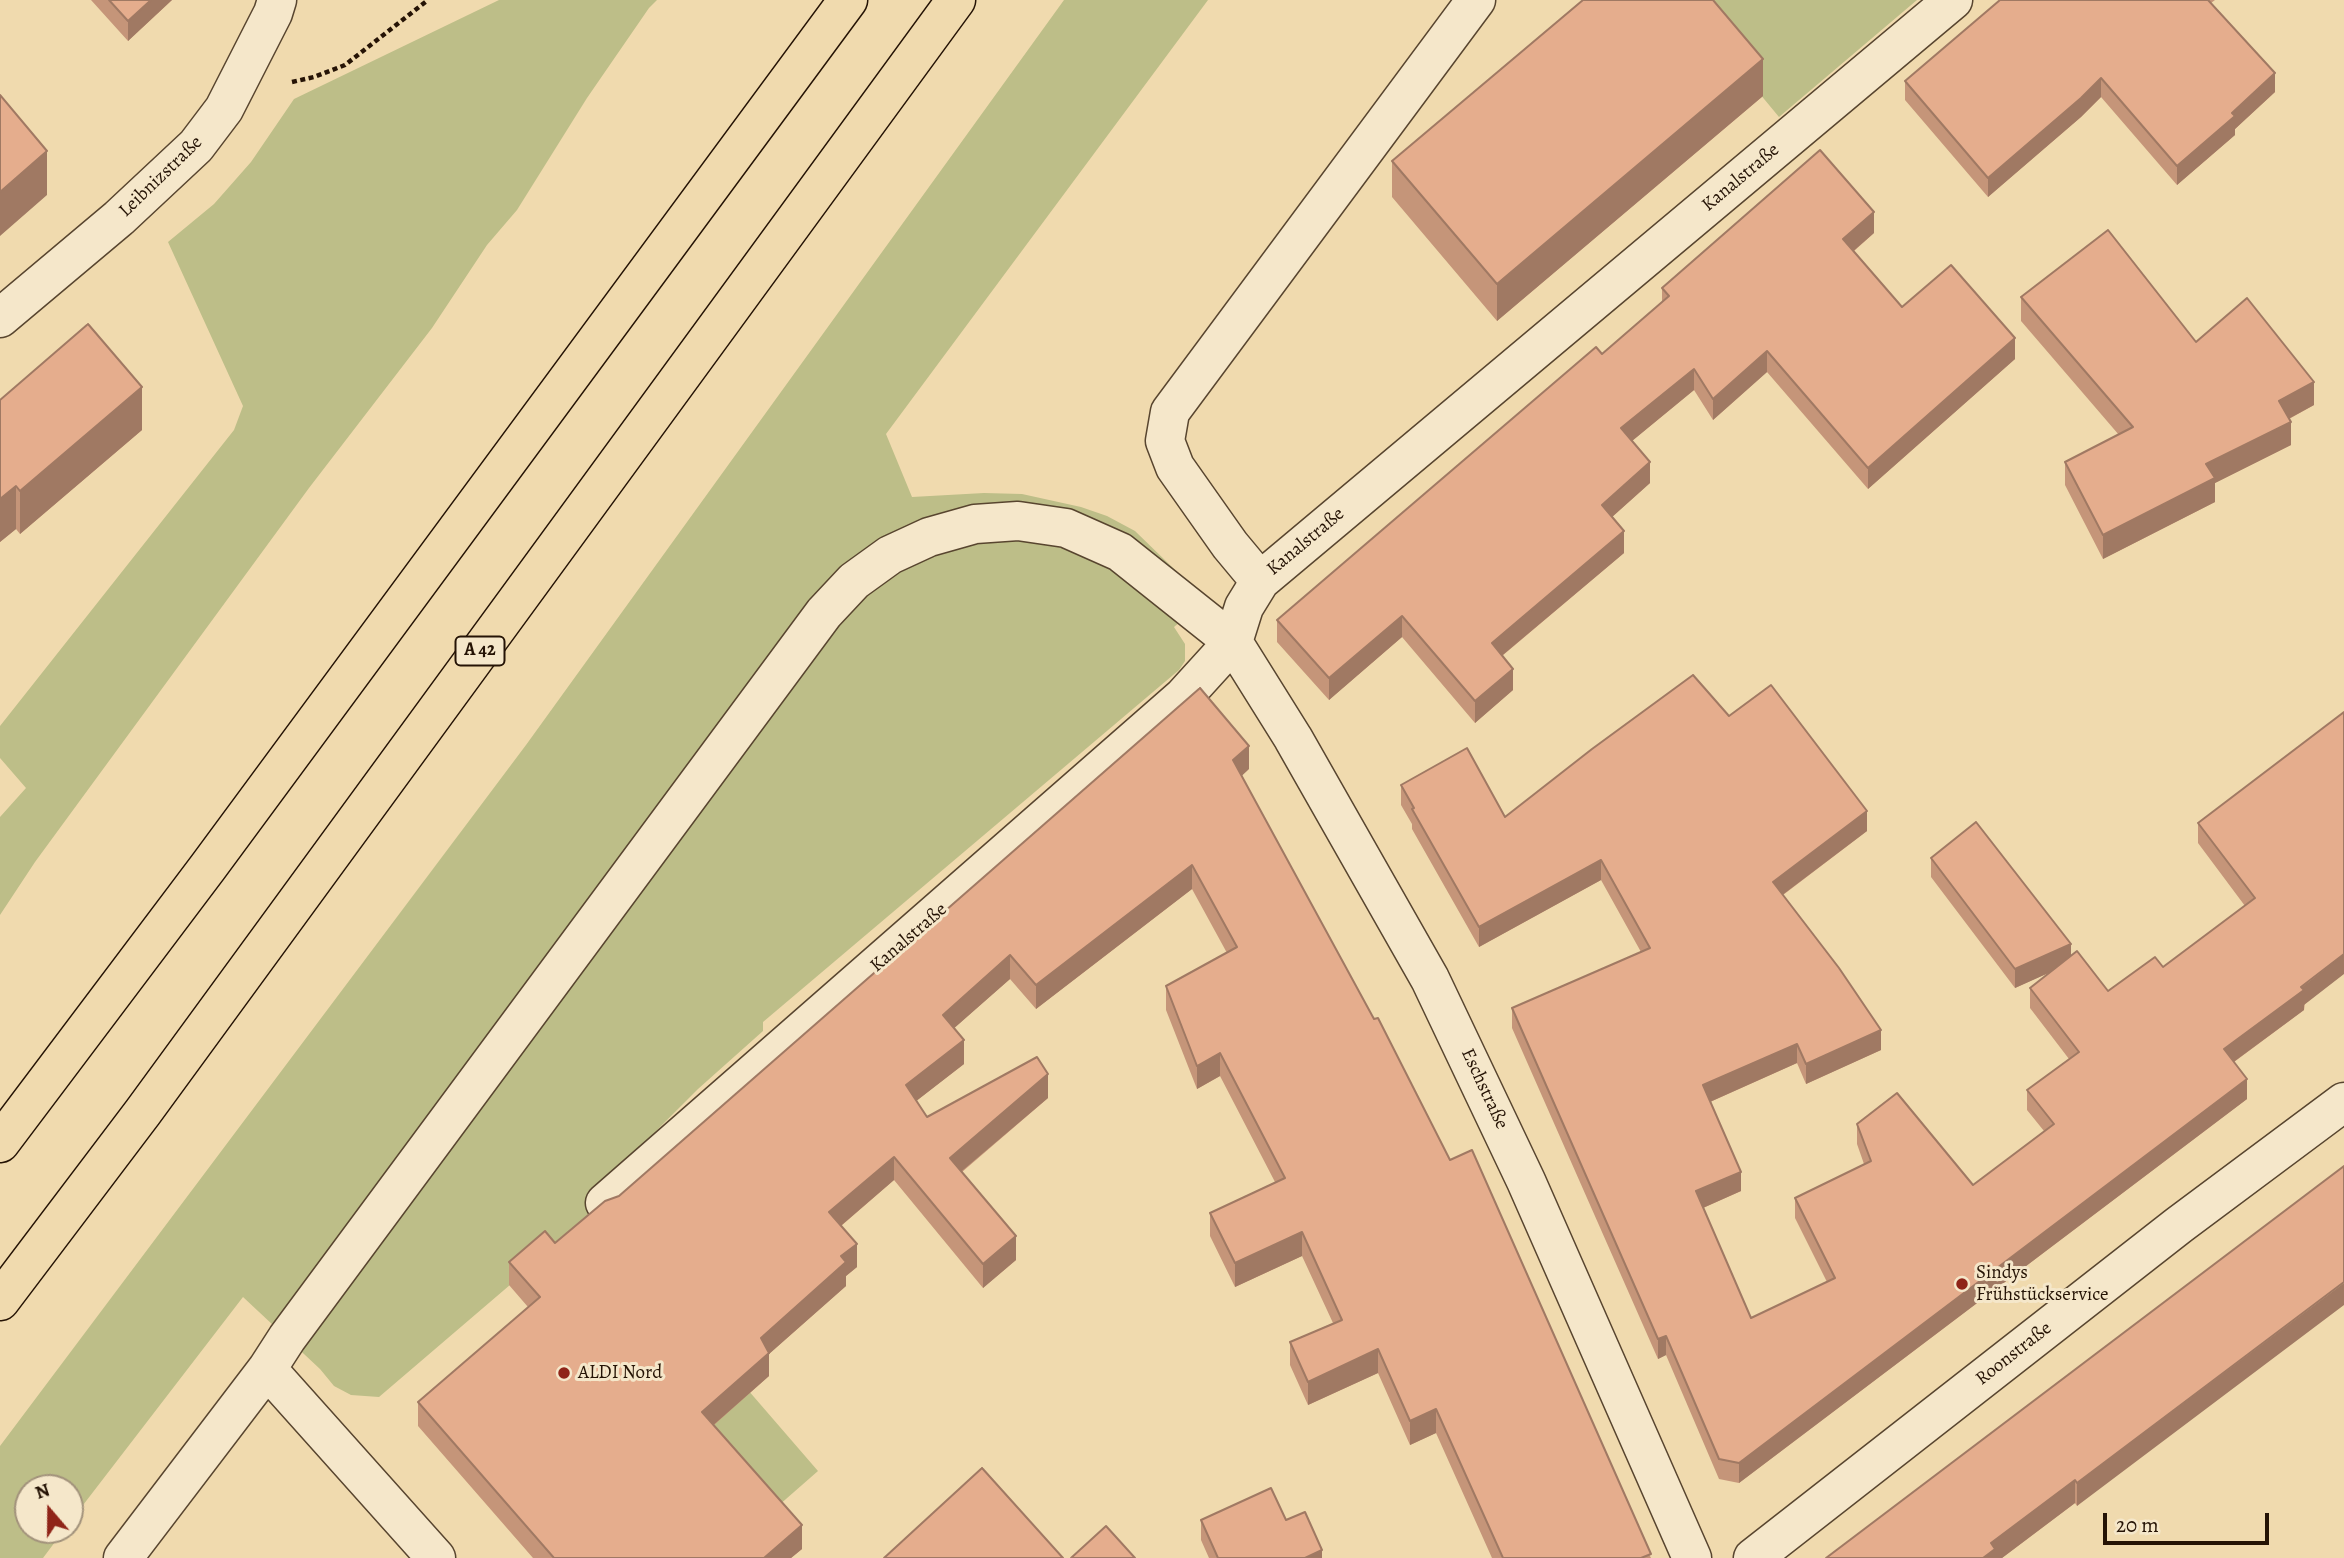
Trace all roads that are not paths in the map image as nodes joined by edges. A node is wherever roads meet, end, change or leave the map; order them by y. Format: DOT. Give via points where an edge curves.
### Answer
graph roads {
  1 [pos="277,0"];
  2 [pos="848,0"];
  3 [pos="956,0"];
  4 [pos="1476,0"];
  5 [pos="1953,0"];
  6 [pos="0,318"];
  7 [pos="1260,581"];
  8 [pos="1233,642"];
  9 [pos="2344,1102"];
  10 [pos="0,1143"];
  11 [pos="605,1203"];
  12 [pos="0,1301"];
  13 [pos="267,1369"];
  14 [pos="123,1558"];
  15 [pos="436,1558"];
  16 [pos="1692,1558"];
  17 [pos="1753,1558"];
  1 -- 6 [label="street, Leibnizstraße" via="244,72 196,146"];
  2 -- 10 [label="highway"];
  3 -- 12 [label="highway, A 42"];
  4 -- 7 [label="street" via="1170,412 1165,441 1175,467"];
  5 -- 7 [label="street, Kanalstraße"];
  7 -- 8 [label="street, Kanalstraße" via="1244,607"];
  8 -- 11 [label="street, Kanalstraße" via="1183,697"];
  8 -- 13 [label="street, Eschstraße" via="1120,552 1066,528 1018,521 975,524 929,537 872,568 824,613"];
  8 -- 16 [label="street, Eschstraße" via="1293,738 1435,990 1526,1181"];
  9 -- 17 [label="street, Roonstraße"];
  13 -- 14 [label="street, Eschstraße"];
  13 -- 15 [label="street"];
}
